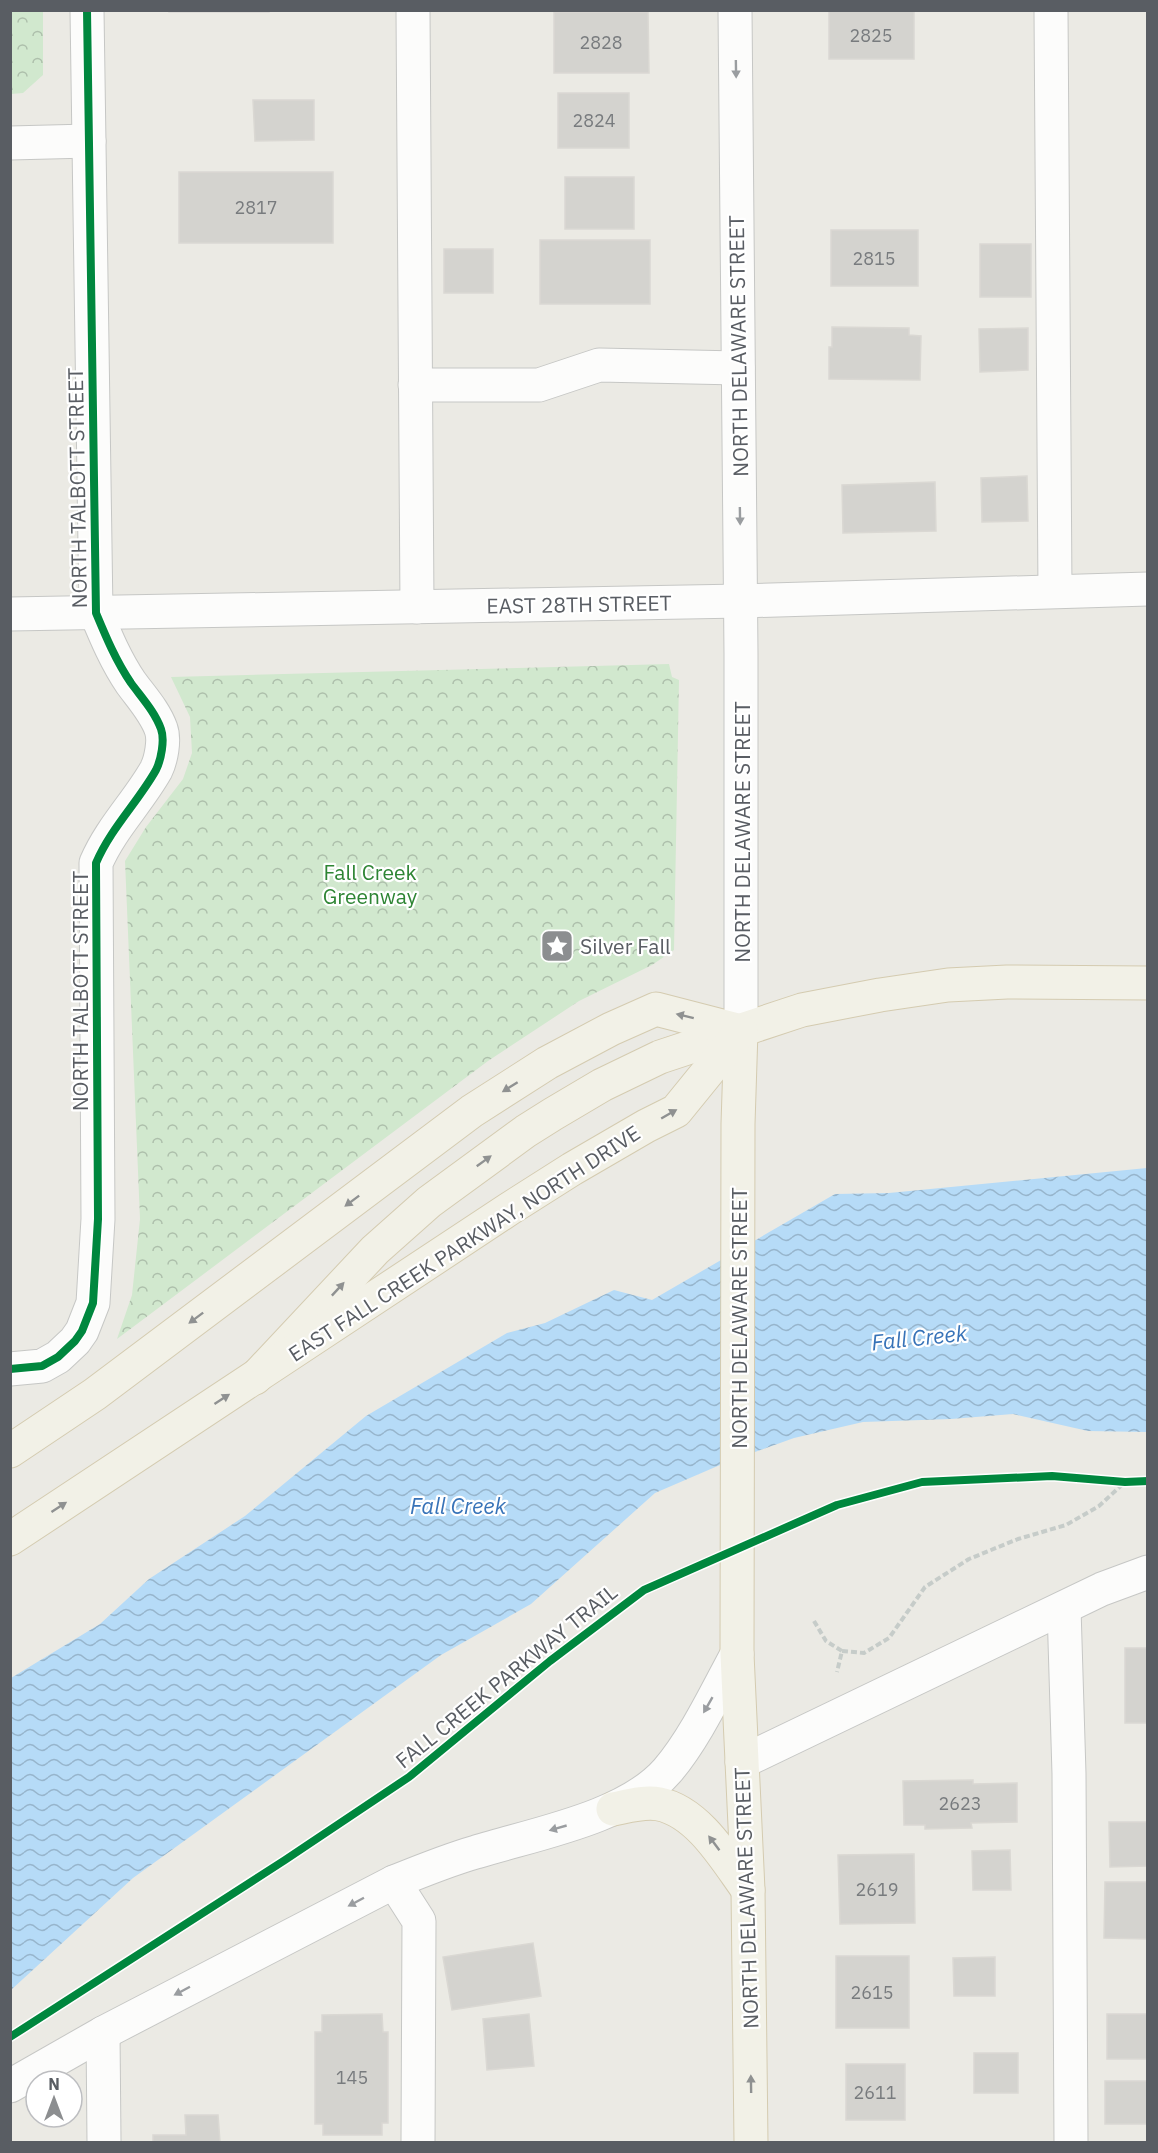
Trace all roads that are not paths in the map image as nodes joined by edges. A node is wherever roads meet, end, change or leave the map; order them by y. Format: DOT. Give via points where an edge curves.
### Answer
graph roads {
  1 [pos="87,10"];
  2 [pos="412,10"];
  3 [pos="735,10"];
  4 [pos="1051,10"];
  5 [pos="89,141"];
  6 [pos="10,143"];
  7 [pos="738,368"];
  8 [pos="416,385"];
  9 [pos="1148,589"];
  10 [pos="1055,591"];
  11 [pos="741,601"];
  12 [pos="417,607"];
  13 [pos="96,613"];
  14 [pos="10,614"];
  15 [pos="1148,983"];
  16 [pos="741,1030"];
  17 [pos="10,1370"];
  18 [pos="255,1378"];
  19 [pos="10,1451"];
  20 [pos="10,1539"];
  21 [pos="1148,1572"];
  22 [pos="1064,1608"];
  23 [pos="738,1638"];
  24 [pos="742,1762"];
  25 [pos="613,1809"];
  26 [pos="394,1882"];
  27 [pos="748,1890"];
  28 [pos="103,2033"];
  29 [pos="10,2086"];
  30 [pos="104,2142"];
  31 [pos="418,2142"];
  32 [pos="751,2142"];
  33 [pos="1071,2142"];
  1 -- 5 [label="street, NORTH TALBOTT STREET"];
  2 -- 8 [label="street"];
  3 -- 7 [label="street, NORTH DELAWARE STREET, one-way"];
  4 -- 10 [label="street"];
  5 -- 6 [label="street"];
  5 -- 13 [label="street, NORTH TALBOTT STREET"];
  7 -- 8 [label="street" via="599,365 539,385"];
  7 -- 11 [label="street, NORTH DELAWARE STREET, one-way"];
  8 -- 12 [label="street"];
  9 -- 10 [label="street, EAST 28TH STREET"];
  10 -- 11 [label="street, EAST 28TH STREET"];
  11 -- 12 [label="street, EAST 28TH STREET"];
  11 -- 16 [label="street, NORTH DELAWARE STREET"];
  12 -- 13 [label="street, EAST 28TH STREET"];
  13 -- 14 [label="street, EAST 28TH STREET"];
  13 -- 17 [label="street, NORTH TALBOTT STREET" via="114,654 162,731 162,748 156,768 96,863 98,1207 93,1303 75,1341 58,1357 42,1366"];
  15 -- 16 [label="main road" via="948,985 835,1003"];
  18 -- 16 [label="main road, EAST FALL CREEK PARKWAY, NORTH DRIVE, one-way" via="572,1169 676,1112"];
  18 -- 16 [label="main road, one-way" via="375,1250 429,1202 526,1131 602,1085 660,1057"];
  16 -- 19 [label="main road, one-way" via="656,1009 547,1064 472,1112 95,1394"];
  16 -- 23 [label="main road, NORTH DELAWARE STREET"];
  20 -- 18 [label="main road, EAST FALL CREEK PARKWAY, NORTH DRIVE, one-way"];
  21 -- 22 [label="street"];
  22 -- 24 [label="street"];
  22 -- 33 [label="street"];
  23 -- 24 [label="main road, NORTH DELAWARE STREET"];
  23 -- 25 [label="street, NORTH DELAWARE STREET, one-way" via="683,1751 666,1773"];
  24 -- 27 [label="main road, NORTH DELAWARE STREET"];
  25 -- 26 [label="street, NORTH DELAWARE STREET, one-way" via="434,1865"];
  27 -- 25 [label="main road, one-way" via="706,1832 675,1810 660,1804"];
  26 -- 28 [label="street, NORTH DELAWARE STREET, one-way"];
  26 -- 31 [label="street" via="419,1921"];
  32 -- 27 [label="main road, NORTH DELAWARE STREET, one-way"];
  28 -- 29 [label="street, NORTH DELAWARE STREET"];
  28 -- 30 [label="street"];
}
